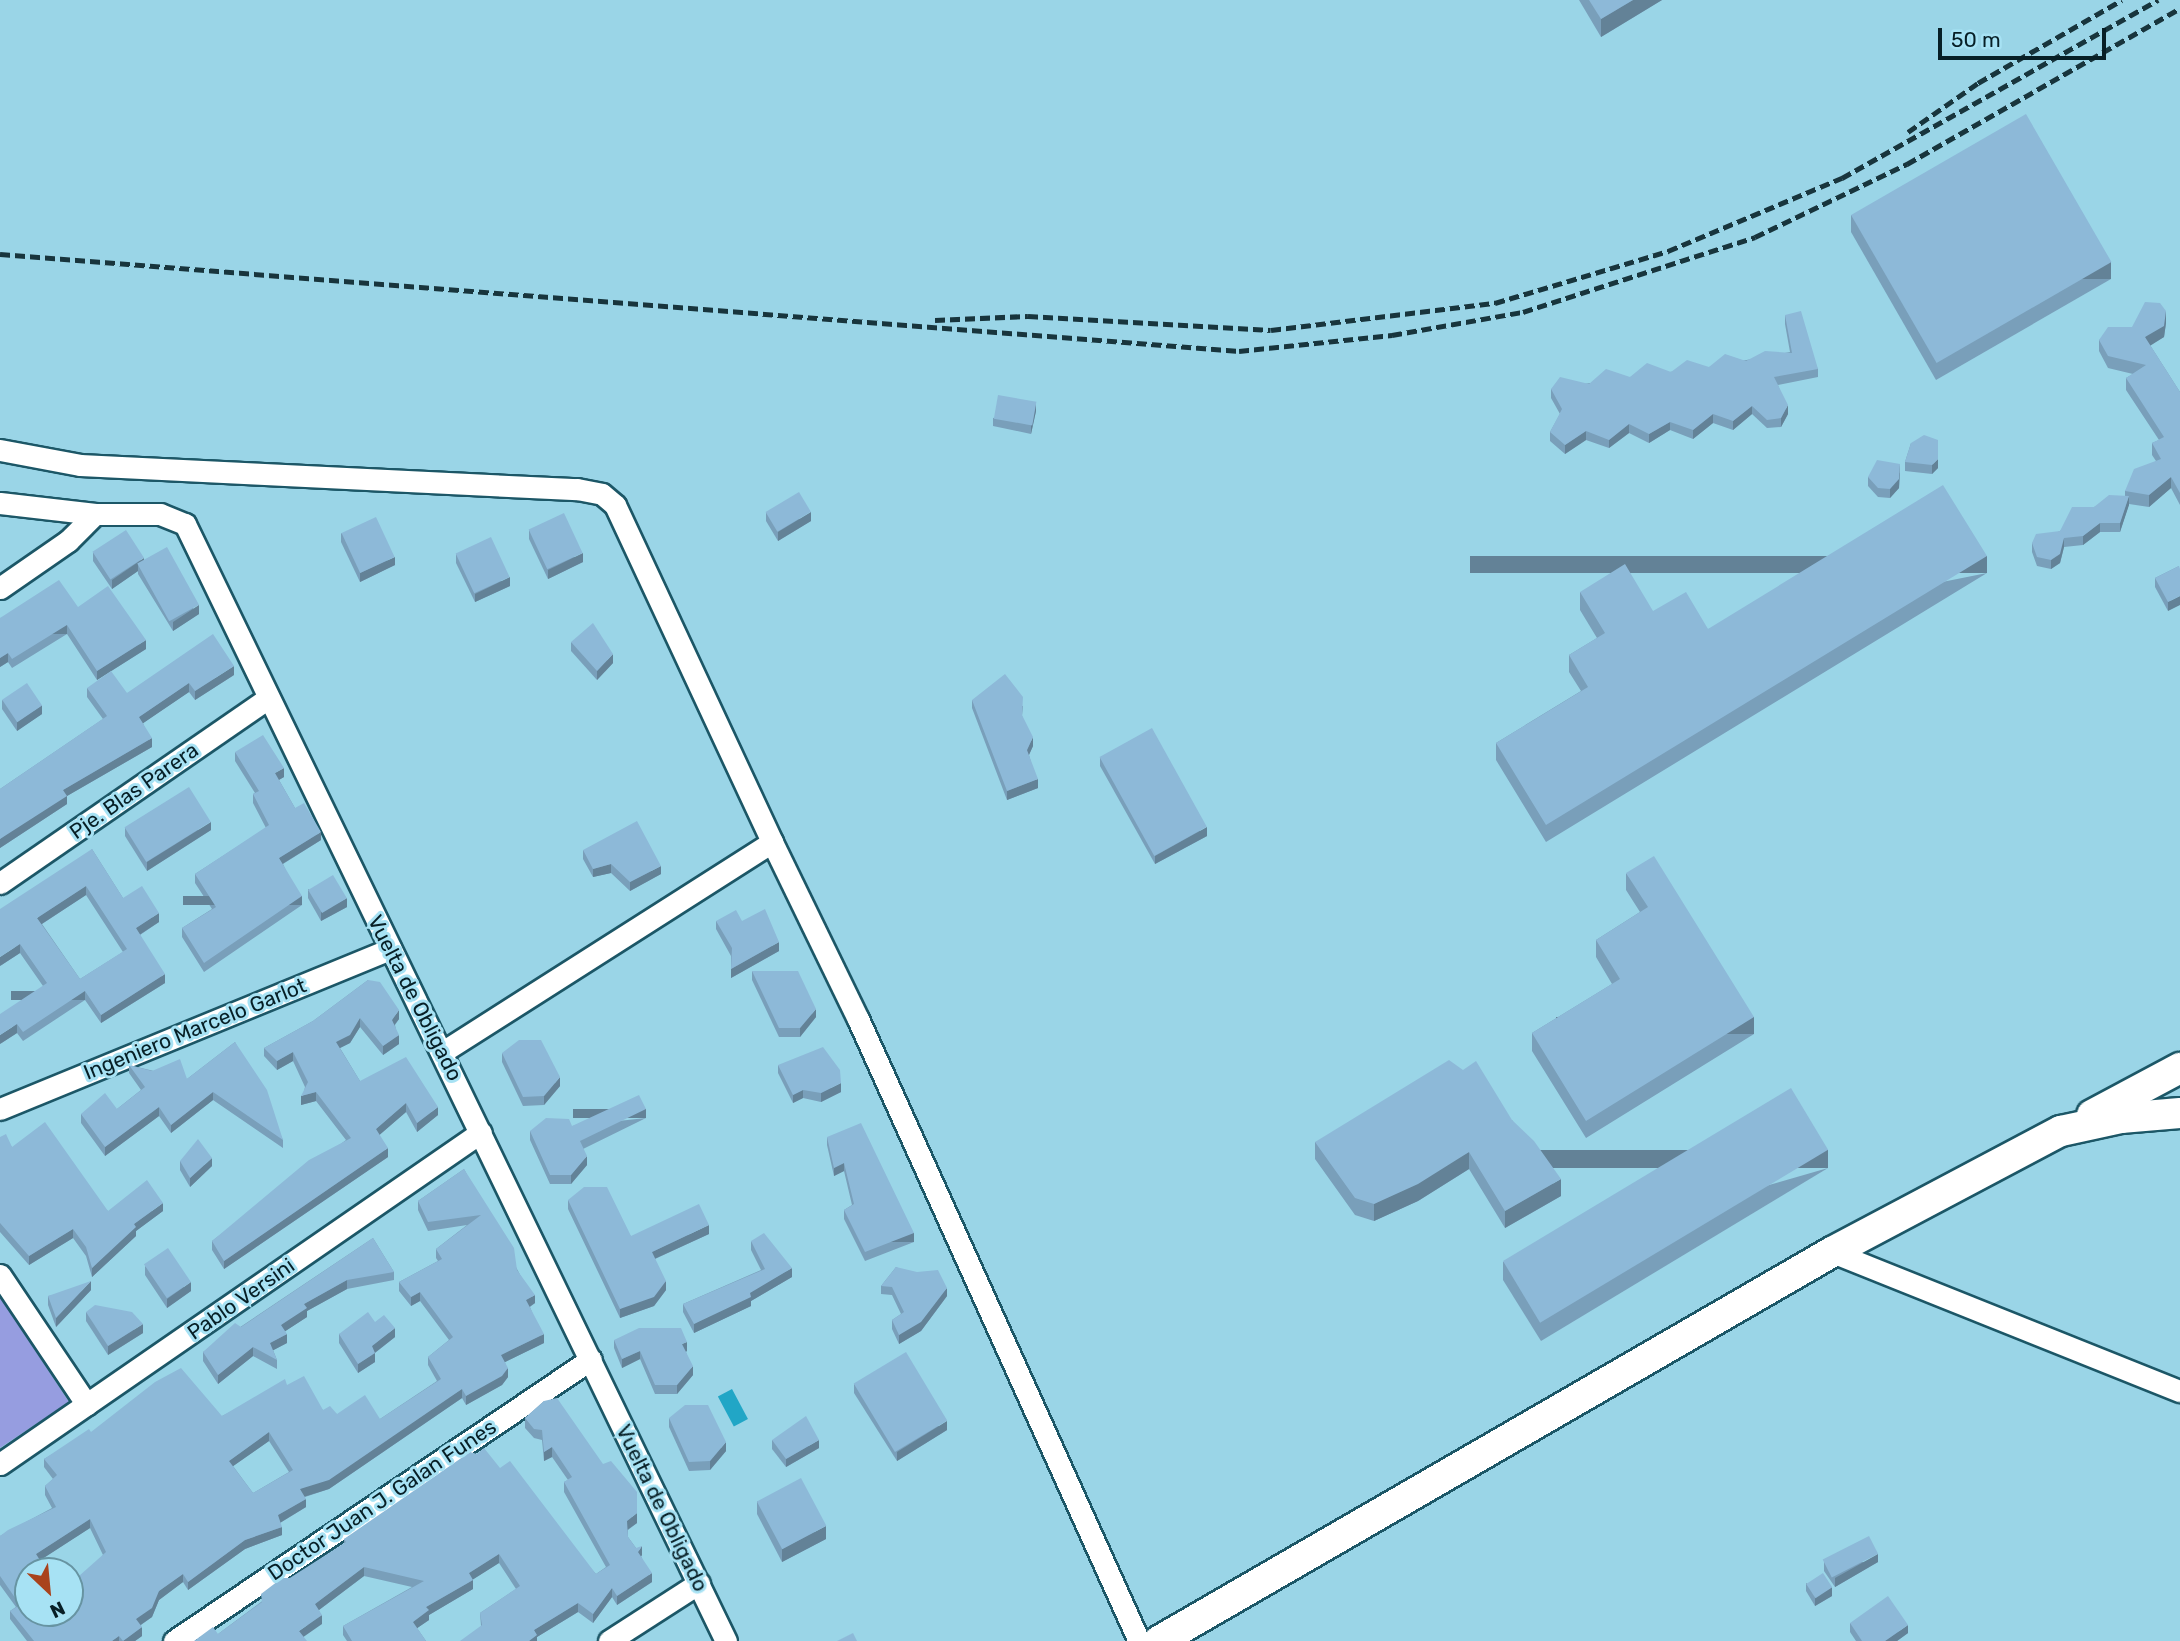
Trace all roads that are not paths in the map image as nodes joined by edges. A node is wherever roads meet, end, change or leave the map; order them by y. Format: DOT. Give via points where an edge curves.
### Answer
graph roads {
  1 [pos="0,450"];
  2 [pos="0,503"];
  3 [pos="95,514"];
  4 [pos="0,588"];
  5 [pos="267,699"];
  6 [pos="772,842"];
  7 [pos="0,883"];
  8 [pos="390,949"];
  9 [pos="444,1051"];
  10 [pos="2180,1068"];
  11 [pos="0,1109"];
  12 [pos="2180,1113"];
  13 [pos="2061,1131"];
  14 [pos="481,1132"];
  15 [pos="1832,1252"];
  16 [pos="0,1275"];
  17 [pos="591,1359"];
  18 [pos="2180,1391"];
  19 [pos="87,1405"];
  20 [pos="0,1464"];
  21 [pos="699,1583"];
  22 [pos="174,1641"];
  23 [pos="609,1641"];
  24 [pos="726,1641"];
  25 [pos="1139,1641"];
  26 [pos="1159,1641"];
  1 -- 6 [label="street" via="80,465 577,489 602,494 615,505"];
  2 -- 3 [label="street, Vuelta de Obligado"];
  3 -- 4 [label="street" via="68,541"];
  3 -- 5 [label="street, Vuelta de Obligado" via="160,514 185,524"];
  5 -- 7 [label="street, Pje. Blas Parera"];
  5 -- 8 [label="street, Vuelta de Obligado"];
  6 -- 9 [label="street"];
  6 -- 25 [label="street" via="858,1019"];
  8 -- 9 [label="street, Vuelta de Obligado"];
  8 -- 11 [label="street, Ingeniero Marcelo Garlot"];
  9 -- 14 [label="street, Vuelta de Obligado"];
  10 -- 13 [label="main road"];
  12 -- 13 [label="main road" via="2121,1118"];
  13 -- 15 [label="main road"];
  14 -- 17 [label="street, Vuelta de Obligado"];
  14 -- 19 [label="street, Pablo Versini"];
  15 -- 18 [label="street"];
  15 -- 26 [label="main road"];
  16 -- 19 [label="street"];
  17 -- 21 [label="street, Vuelta de Obligado"];
  17 -- 22 [label="street, Doctor Juan J. Galan Funes"];
  19 -- 20 [label="street, Pablo Versini"];
  21 -- 23 [label="street"];
  21 -- 24 [label="street, Vuelta de Obligado"];
}
